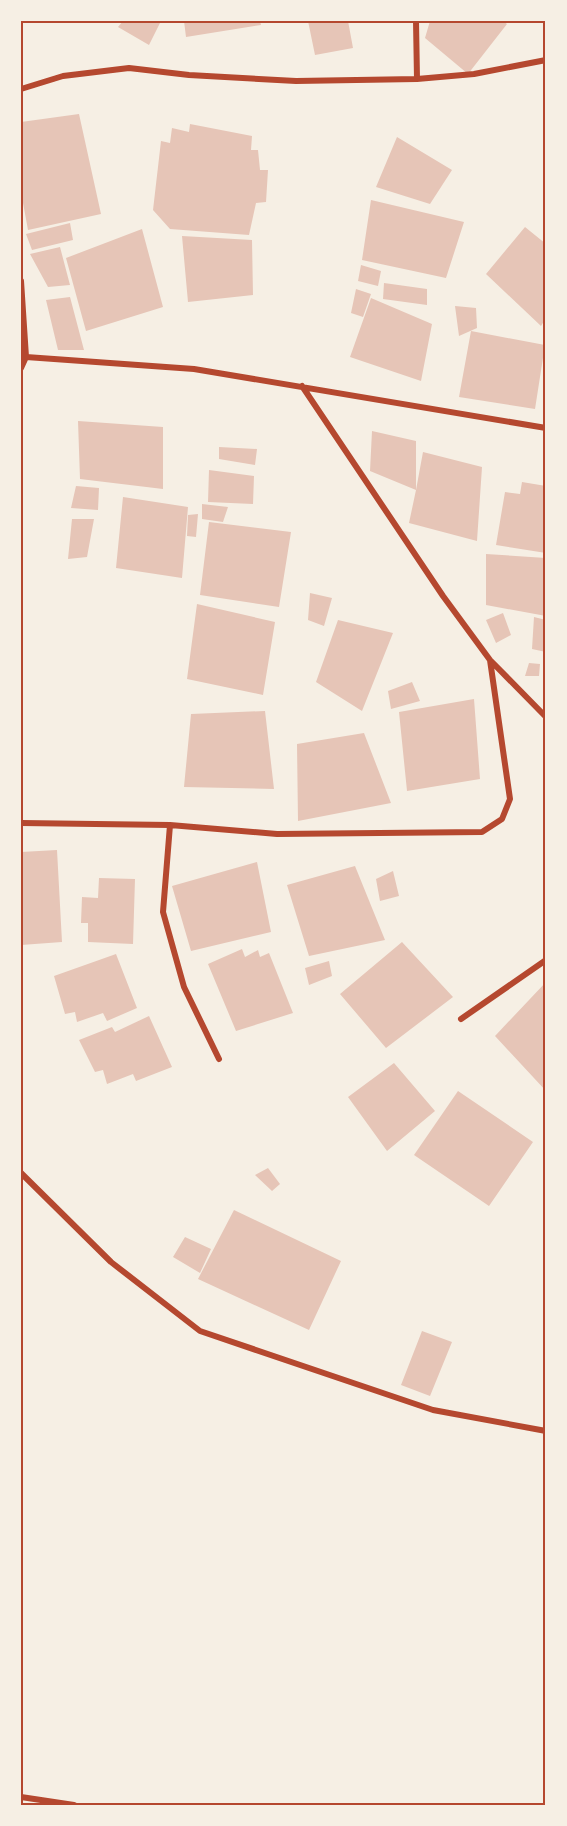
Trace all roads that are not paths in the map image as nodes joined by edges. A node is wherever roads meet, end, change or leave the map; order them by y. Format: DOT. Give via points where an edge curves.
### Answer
graph roads {
  1 [pos="416,21"];
  2 [pos="546,60"];
  3 [pos="417,79"];
  4 [pos="21,88"];
  5 [pos="21,281"];
  6 [pos="26,357"];
  7 [pos="21,368"];
  8 [pos="302,386"];
  9 [pos="546,428"];
  10 [pos="490,660"];
  11 [pos="546,717"];
  12 [pos="21,823"];
  13 [pos="170,825"];
  14 [pos="546,960"];
  15 [pos="461,1019"];
  16 [pos="219,1059"];
  17 [pos="21,1173"];
  18 [pos="546,1431"];
  19 [pos="21,1797"];
  20 [pos="74,1805"];
  1 -- 3 [label="street"];
  2 -- 3 [label="street" via="474,74"];
  3 -- 4 [label="street" via="296,81 129,68 63,76"];
  5 -- 6 [label="street"];
  6 -- 7 [label="street"];
  6 -- 8 [label="street" via="194,369"];
  8 -- 9 [label="street"];
  8 -- 10 [label="street"];
  10 -- 11 [label="street"];
  10 -- 13 [label="street" via="510,799 502,819 482,832 277,834"];
  12 -- 13 [label="street"];
  13 -- 16 [label="street" via="163,912 184,987"];
  14 -- 15 [label="street"];
  17 -- 18 [label="street" via="111,1262 200,1331 433,1410"];
  19 -- 20 [label="street"];
}
